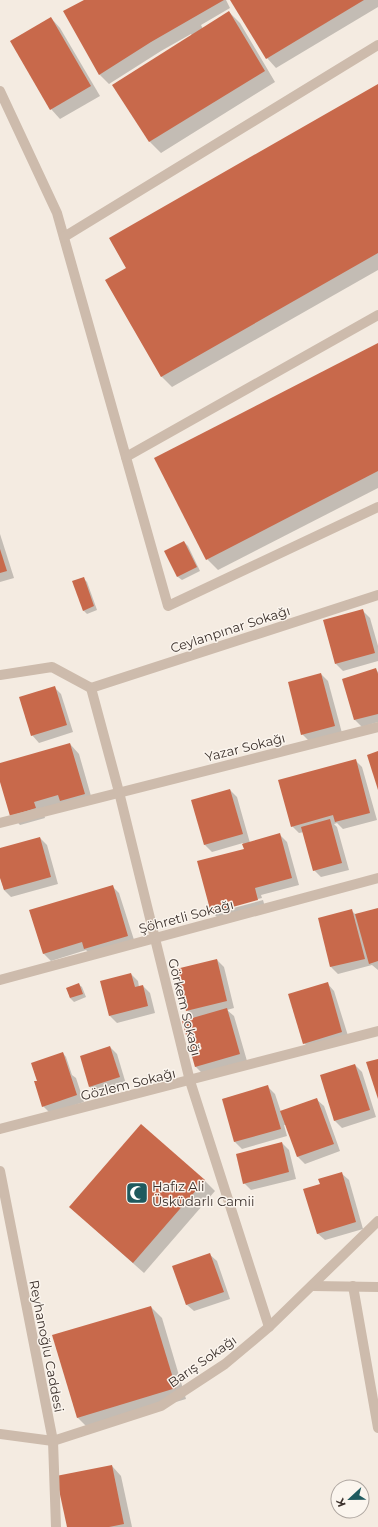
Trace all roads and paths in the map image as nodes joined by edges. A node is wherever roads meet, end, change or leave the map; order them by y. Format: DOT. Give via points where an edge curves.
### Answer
graph roads {
  1 [pos="378,45"];
  2 [pos="0,91"];
  3 [pos="64,237"];
  4 [pos="378,315"];
  5 [pos="126,457"];
  6 [pos="378,507"];
  7 [pos="378,595"];
  8 [pos="0,675"];
  9 [pos="91,688"];
  10 [pos="378,727"];
  11 [pos="119,792"];
  12 [pos="0,823"];
  13 [pos="378,878"];
  14 [pos="155,938"];
  15 [pos="0,980"];
  16 [pos="378,1031"];
  17 [pos="190,1081"];
  18 [pos="0,1129"];
  19 [pos="0,1171"];
  20 [pos="378,1221"];
  21 [pos="313,1286"];
  22 [pos="353,1286"];
  23 [pos="378,1287"];
  24 [pos="269,1327"];
  25 [pos="378,1428"];
  26 [pos="0,1434"];
  27 [pos="53,1441"];
  28 [pos="56,1527"];
  1 -- 3 [label="street"];
  2 -- 3 [label="street" via="57,213"];
  3 -- 5 [label="street"];
  4 -- 5 [label="street"];
  5 -- 6 [label="street" via="168,606"];
  7 -- 9 [label="street, Ceylanpınar Sokağı"];
  8 -- 9 [label="street" via="52,667"];
  9 -- 11 [label="street, Görkem Sokağı"];
  10 -- 11 [label="street, Yazar Sokağı"];
  11 -- 12 [label="street, Yazar Sokağı"];
  11 -- 14 [label="street, Görkem Sokağı"];
  13 -- 14 [label="street, Şöhretli Sokağı"];
  14 -- 15 [label="street, Şöhretli Sokağı"];
  14 -- 17 [label="street, Görkem Sokağı"];
  16 -- 17 [label="street, Gözlem Sokağı"];
  17 -- 18 [label="street, Gözlem Sokağı"];
  17 -- 24 [label="street, Görkem Sokağı"];
  19 -- 27 [label="street, Reyhanoğlu Caddesi"];
  20 -- 21 [label="street, Barış Sokağı"];
  21 -- 22 [label="street"];
  21 -- 24 [label="street, Barış Sokağı"];
  22 -- 23 [label="street"];
  22 -- 25 [label="street"];
  24 -- 27 [label="street, Barış Sokağı" via="225,1364 161,1406"];
  26 -- 27 [label="street, Barış Sokağı"];
  27 -- 28 [label="street, Reyhanoğlu Caddesi"];
}
